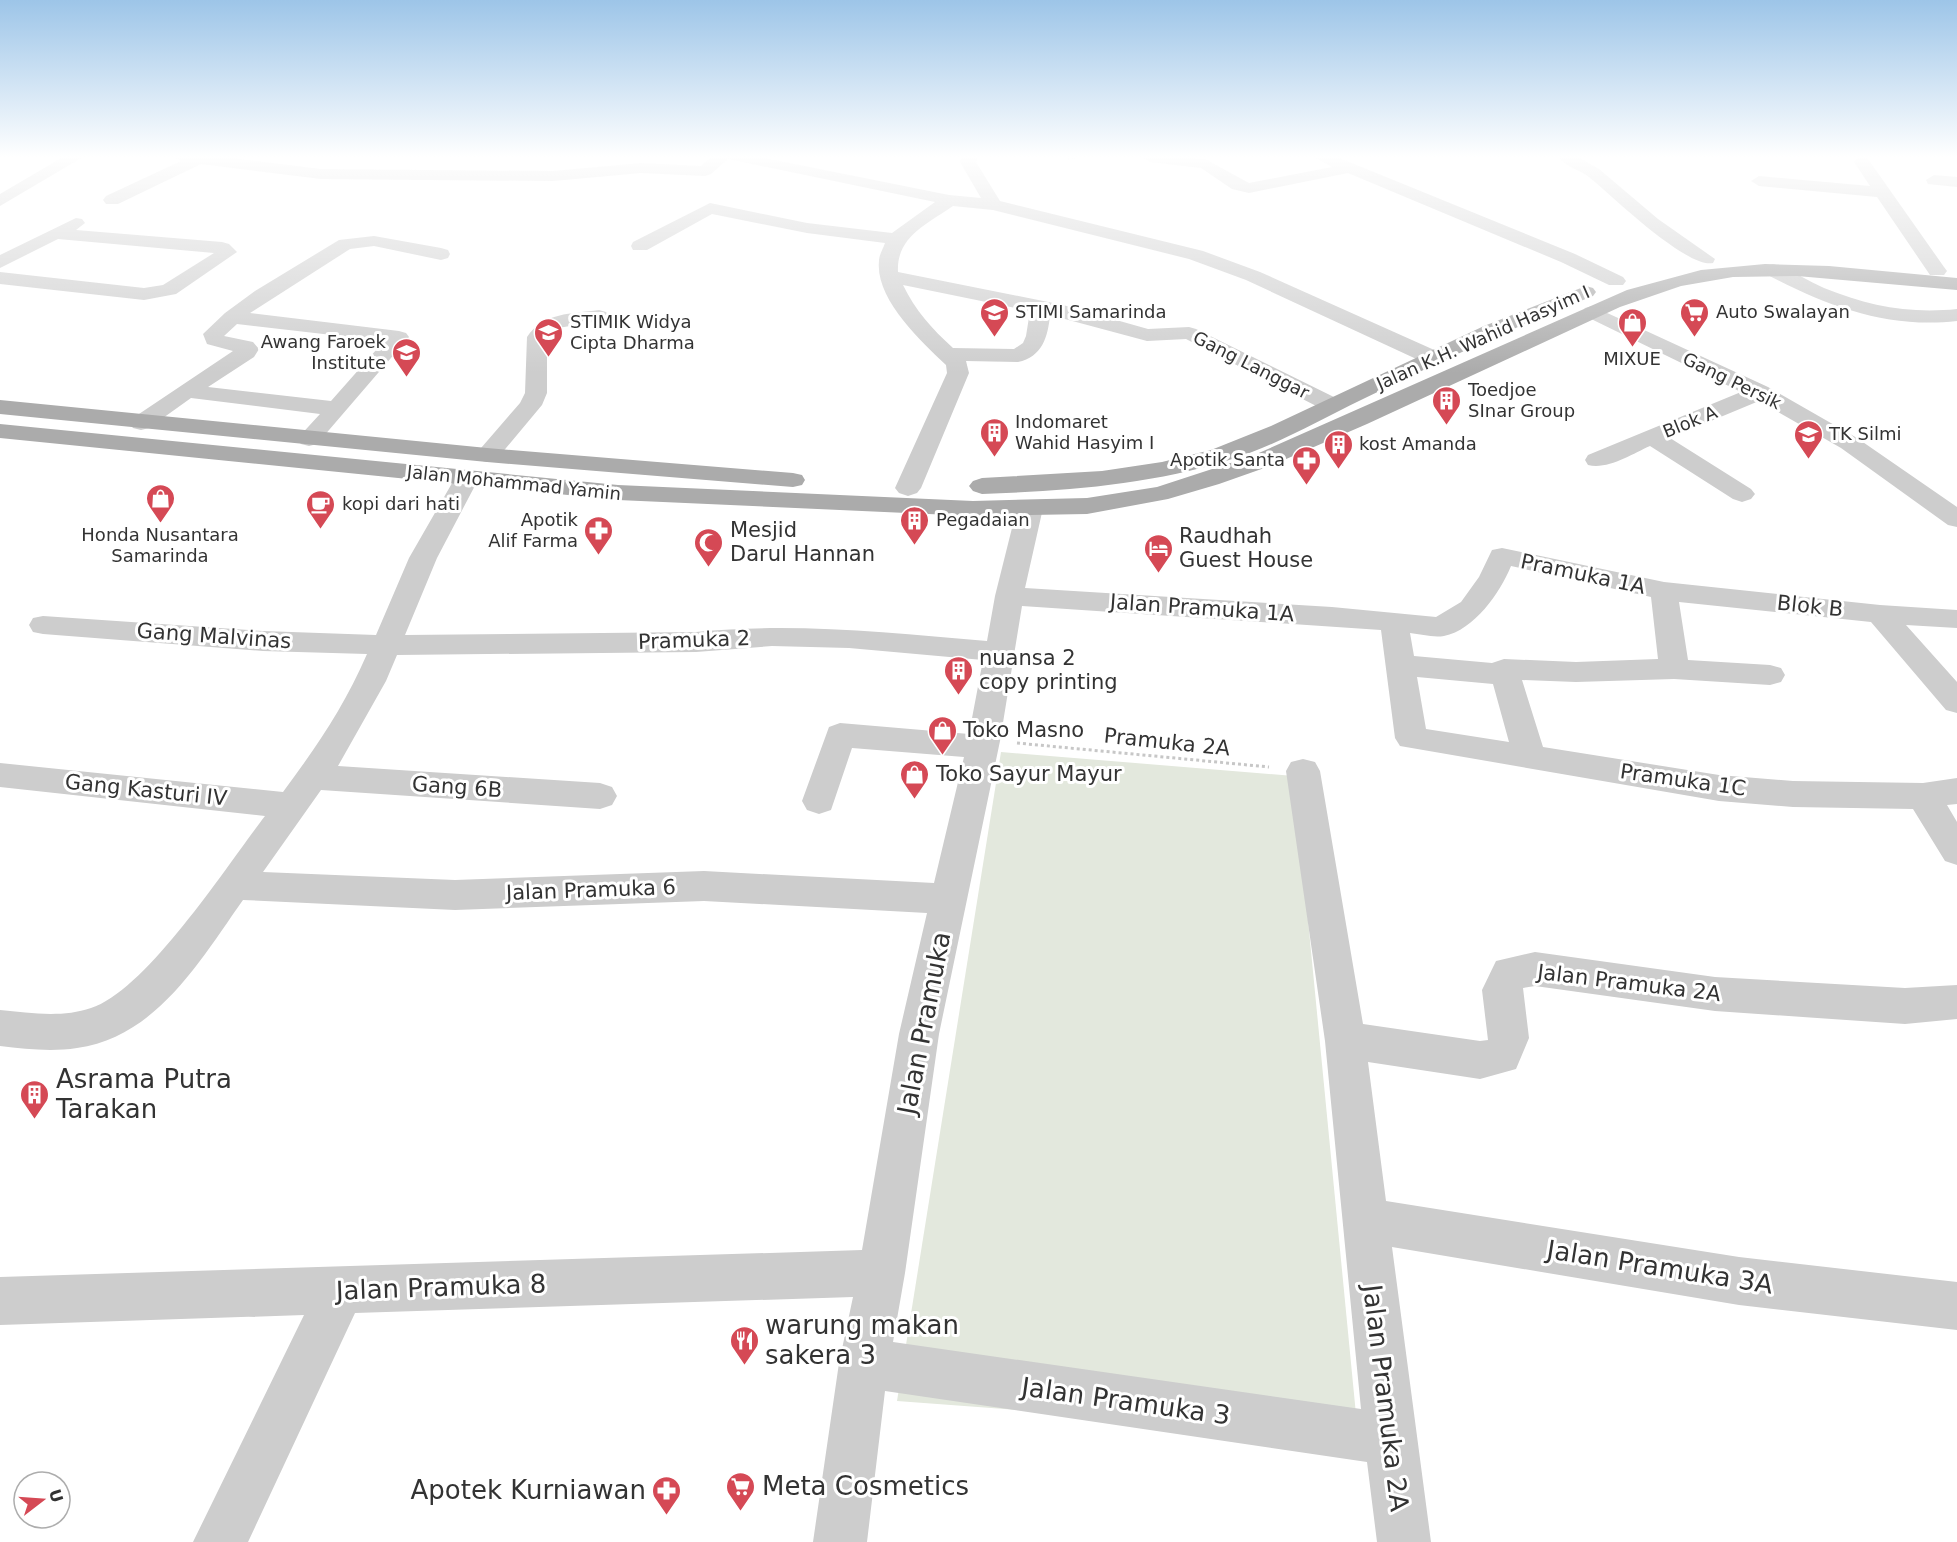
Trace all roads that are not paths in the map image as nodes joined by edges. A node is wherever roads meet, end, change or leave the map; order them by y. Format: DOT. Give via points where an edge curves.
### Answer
graph roads {
  1 [pos="66,229"];
  2 [pos="671,229"];
  3 [pos="815,229"];
  4 [pos="910,229"];
  5 [pos="1090,229"];
  6 [pos="1494,229"];
  7 [pos="1661,229"];
  8 [pos="1907,229"];
  9 [pos="57,234"];
  10 [pos="896,239"];
  11 [pos="640,246"];
  12 [pos="441,254"];
  13 [pos="1706,259"];
  14 [pos="0,262"];
  15 [pos="1773,270"];
  16 [pos="1937,272"];
  17 [pos="1957,274"];
  18 [pos="889,276"];
  19 [pos="0,278"];
  20 [pos="1616,281"];
  21 [pos="1957,284"];
  22 [pos="1639,293"];
  23 [pos="1041,307"];
  24 [pos="1592,312"];
  25 [pos="1957,315"];
  26 [pos="232,316"];
  27 [pos="599,316"];
  28 [pos="950,354"];
  29 [pos="1432,358"];
  30 [pos="187,391"];
  31 [pos="1761,392"];
  32 [pos="1332,405"];
  33 [pos="0,407"];
  34 [pos="337,409"];
  35 [pos="141,423"];
  36 [pos="0,431"];
  37 [pos="232,431"];
  38 [pos="1652,437"];
  39 [pos="309,439"];
  40 [pos="206,452"];
  41 [pos="487,455"];
  42 [pos="1597,460"];
  43 [pos="467,478"];
  44 [pos="908,488"];
  45 [pos="1742,494"];
  46 [pos="1026,496"];
  47 [pos="1957,519"];
  48 [pos="1664,591"];
  49 [pos="1009,596"];
  50 [pos="1880,614"];
  51 [pos="1957,619"];
  52 [pos="1394,621"];
  53 [pos="43,625"];
  54 [pos="385,645"];
  55 [pos="1001,652"];
  56 [pos="1399,665"];
  57 [pos="1674,669"];
  58 [pos="1506,675"];
  59 [pos="1770,675"];
  60 [pos="1956,701"];
  61 [pos="982,747"];
  62 [pos="1529,756"];
  63 [pos="1303,771"];
  64 [pos="0,775"];
  65 [pos="314,777"];
  66 [pos="1957,791"];
  67 [pos="600,796"];
  68 [pos="1923,796"];
  69 [pos="819,801"];
  70 [pos="292,806"];
  71 [pos="1957,850"];
  72 [pos="235,885"];
  73 [pos="948,899"];
  74 [pos="1957,1002"];
  75 [pos="0,1028"];
  76 [pos="1345,1040"];
  77 [pos="1364,1220"];
  78 [pos="882,1273"];
  79 [pos="341,1290"];
  80 [pos="0,1301"];
  81 [pos="1957,1306"];
  82 [pos="864,1363"];
  83 [pos="1389,1440"];
  84 [pos="220,1542"];
  85 [pos="840,1542"];
  86 [pos="1404,1542"];
  1 -- 9 [label="street"];
  2 -- 11 [label="street"];
  3 -- 10 [label="street"];
  4 -- 10 [label="street"];
  5 -- 29 [label="street" via="1196,255 1253,276"];
  6 -- 20 [label="street"];
  7 -- 13 [label="street"];
  8 -- 16 [label="street"];
  9 -- 14 [label="street"];
  9 -- 19 [label="street" via="222,248 228,252 169,290 156,293"];
  10 -- 18 [label="street" via="888,259"];
  12 -- 26 [label="street" via="374,241 345,244"];
  13 -- 16 [label="main road, Jalan K.H. Wahid Hasyim I" via="1841,261"];
  13 -- 20 [label="main road, Jalan K.H. Wahid Hasyim I" via="1660,267"];
  15 -- 21 [label="main road, Jalan K.H. Wahid Hasyim I"];
  15 -- 22 [label="main road, Jalan K.H. Wahid Hasyim I" via="1698,276"];
  15 -- 25 [label="street" via="1831,299 1871,310 1918,318"];
  16 -- 17 [label="main road, Jalan K.H. Wahid Hasyim I"];
  18 -- 23 [label="street, Gang Langgar"];
  18 -- 28 [label="street" via="901,302 924,333"];
  20 -- 22 [label="main road"];
  20 -- 29 [label="main road, Jalan K.H. Wahid Hasyim I"];
  22 -- 24 [label="main road, Jalan K.H. Wahid Hasyim I"];
  23 -- 28 [label="street" via="1036,343 1028,352 1018,356"];
  23 -- 32 [label="street, Gang Langgar" via="1147,335 1194,334"];
  24 -- 31 [label="street, Gang Persik"];
  24 -- 46 [label="main road, Jalan K.H. Wahid Hasyim I" via="1273,458 1215,479 1095,507"];
  26 -- 30 [label="street" via="213,334 214,340 248,349"];
  26 -- 34 [label="street" via="399,337"];
  27 -- 41 [label="street" via="552,323 537,337 536,393 531,405"];
  28 -- 44 [label="street" via="957,363 958,374"];
  29 -- 32 [label="main road, Jalan K.H. Wahid Hasyim I"];
  30 -- 34 [label="street"];
  30 -- 35 [label="street"];
  31 -- 38 [label="street, Blok A"];
  31 -- 47 [label="street, Gang Persik" via="1849,443"];
  32 -- 46 [label="main road, Jalan K.H. Wahid Hasyim I" via="1255,441 1201,460"];
  33 -- 35 [label="main road, Jalan Mohammad Yamin"];
  34 -- 39 [label="street"];
  35 -- 37 [label="main road, Jalan Mohammad Yamin"];
  36 -- 40 [label="main road, Jalan Mohammad Yamin"];
  37 -- 39 [label="main road, Jalan Mohammad Yamin"];
  37 -- 40 [label="main road"];
  38 -- 42 [label="street, Blok A"];
  38 -- 45 [label="street, Blok A"];
  39 -- 41 [label="main road, Jalan Mohammad Yamin"];
  40 -- 43 [label="main road, Jalan Mohammad Yamin"];
  41 -- 44 [label="main road, Jalan Mohammad Yamin"];
  43 -- 46 [label="main road, Jalan Mohammad Yamin" via="675,498"];
  43 -- 54 [label="street" via="423,558"];
  44 -- 46 [label="main road, Jalan Mohammad Yamin"];
  46 -- 49 [label="street, Jalan Pramuka"];
  48 -- 50 [label="street, Blok B"];
  48 -- 52 [label="street, Pramuka 1A" via="1502,556 1492,579 1471,608 1441,627"];
  48 -- 57 [label="street"];
  49 -- 52 [label="street, Jalan Pramuka 1A"];
  49 -- 55 [label="street, Jalan Pramuka"];
  50 -- 51 [label="street, Blok B"];
  50 -- 60 [label="street"];
  52 -- 56 [label="street"];
  53 -- 54 [label="street, Gang Malvinas" via="263,641"];
  54 -- 55 [label="street, Pramuka 2" via="696,642 788,637"];
  54 -- 65 [label="street" via="371,681"];
  55 -- 61 [label="street, Jalan Pramuka"];
  56 -- 58 [label="street"];
  56 -- 62 [label="street, Pramuka 1C" via="1411,738"];
  57 -- 58 [label="street" via="1504,669"];
  57 -- 59 [label="street"];
  58 -- 62 [label="street"];
  61 -- 69 [label="street" via="840,735"];
  61 -- 73 [label="street, Jalan Pramuka"];
  62 -- 68 [label="street, Pramuka 1C" via="1719,788 1793,794"];
  63 -- 76 [label="street, Jalan Pramuka 2A"];
  64 -- 70 [label="street, Gang Kasturi IV"];
  65 -- 67 [label="street, Gang 6B"];
  65 -- 70 [label="street"];
  66 -- 68 [label="street, Pramuka 1C"];
  68 -- 71 [label="street"];
  70 -- 72 [label="street"];
  72 -- 73 [label="street, Jalan Pramuka 6" via="455,895 704,886"];
  72 -- 75 [label="street" via="150,993 120,1016 83,1030 41,1033"];
  73 -- 78 [label="street, Jalan Pramuka" via="919,1034"];
  74 -- 76 [label="street, Jalan Pramuka 2A" via="1905,1006 1715,994 1535,969 1510,973 1502,990 1509,1038 1503,1056 1480,1060"];
  76 -- 77 [label="street, Jalan Pramuka 2A"];
  77 -- 81 [label="street, Jalan Pramuka 3A" via="1739,1281"];
  77 -- 83 [label="street, Jalan Pramuka 2A"];
  78 -- 79 [label="street, Jalan Pramuka 8"];
  78 -- 82 [label="street, Jalan Pramuka"];
  79 -- 80 [label="street, Jalan Pramuka 8"];
  79 -- 84 [label="street"];
  82 -- 83 [label="street, Jalan Pramuka 3"];
  82 -- 85 [label="street, Jalan Pramuka"];
  83 -- 86 [label="street, Jalan Pramuka 2A"];
}
